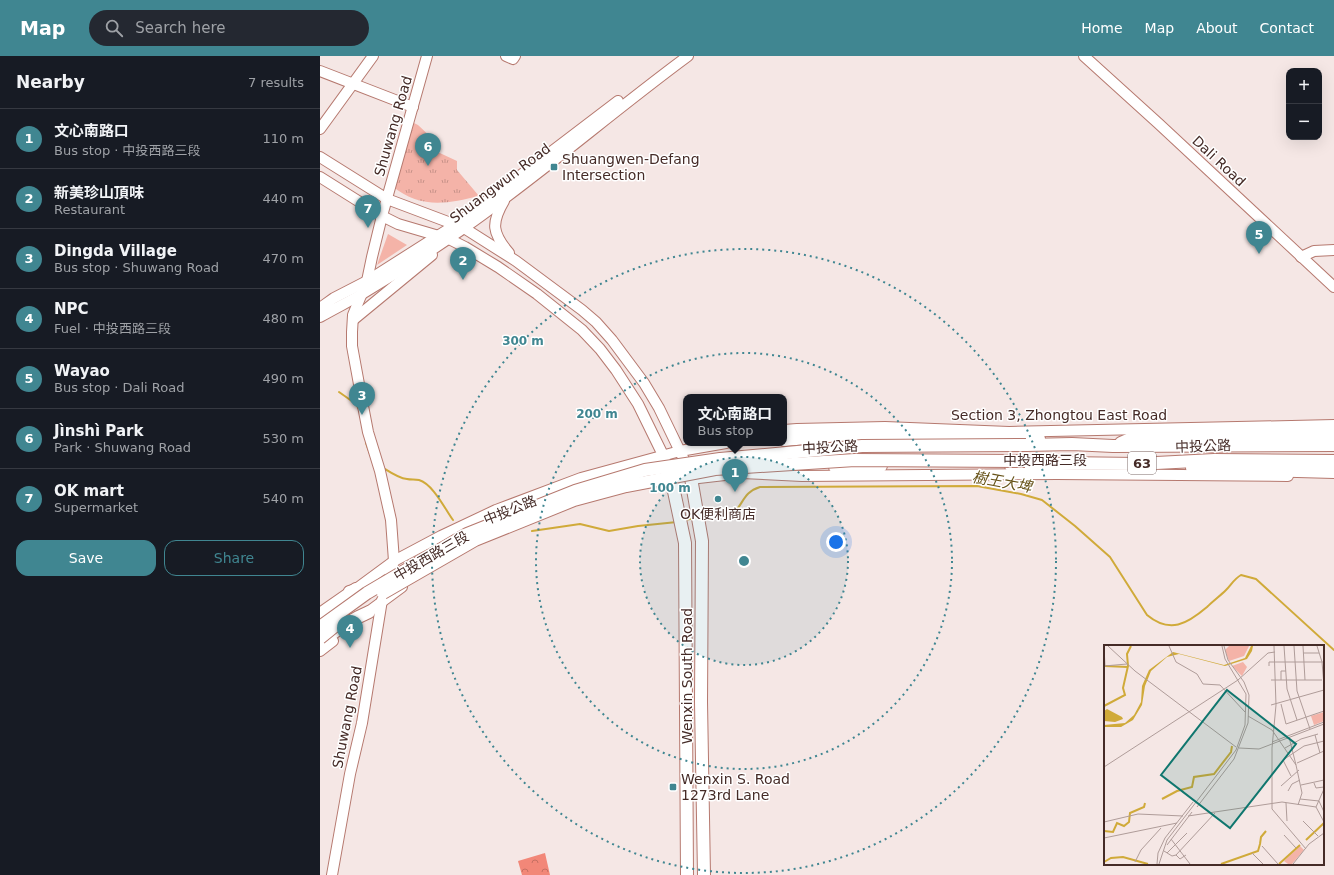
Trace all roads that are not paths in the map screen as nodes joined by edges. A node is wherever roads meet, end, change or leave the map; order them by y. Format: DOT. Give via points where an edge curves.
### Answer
graph roads {
  1 [pos="373,56"];
  2 [pos="427,56"];
  3 [pos="676,56"];
  4 [pos="688,56"];
  5 [pos="1084,56"];
  6 [pos="320,71"];
  7 [pos="354,84"];
  8 [pos="413,107"];
  9 [pos="320,129"];
  10 [pos="320,157"];
  11 [pos="320,177"];
  12 [pos="507,196"];
  13 [pos="387,199"];
  14 [pos="382,216"];
  15 [pos="459,226"];
  16 [pos="437,236"];
  17 [pos="449,239"];
  18 [pos="1334,250"];
  19 [pos="1301,257"];
  20 [pos="516,261"];
  21 [pos="367,281"];
  22 [pos="1334,287"];
  23 [pos="361,295"];
  24 [pos="320,308"];
  25 [pos="320,318"];
  26 [pos="353,320"];
  27 [pos="1334,425"];
  28 [pos="787,430"];
  29 [pos="1334,436"];
  30 [pos="787,440"];
  31 [pos="1072,444"];
  32 [pos="1334,445"];
  33 [pos="709,446"];
  34 [pos="1113,446"];
  35 [pos="680,451"];
  36 [pos="663,455"];
  37 [pos="1334,461"];
  38 [pos="1070,463"];
  39 [pos="1137,464"];
  40 [pos="1334,472"];
  41 [pos="742,474"];
  42 [pos="1334,477"];
  43 [pos="691,478"];
  44 [pos="672,482"];
  45 [pos="462,526"];
  46 [pos="471,548"];
  47 [pos="394,561"];
  48 [pos="356,589"];
  49 [pos="382,602"];
  50 [pos="320,608"];
  51 [pos="369,612"];
  52 [pos="320,614"];
  53 [pos="320,627"];
  54 [pos="320,638"];
  55 [pos="320,644"];
  56 [pos="320,651"];
  57 [pos="332,875"];
  58 [pos="687,875"];
  59 [pos="704,875"];
  1 -- 7 [label="street"];
  2 -- 8 [label="street, Shuwang Road"];
  3 -- 15 [label="street, Shuangwun Road" via="490,199"];
  4 -- 12 [label="street, Shuangwun Road"];
  5 -- 19 [label="street, Dali Road"];
  6 -- 7 [label="street"];
  7 -- 8 [label="street"];
  7 -- 9 [label="street"];
  8 -- 13 [label="street, Shuwang Road"];
  10 -- 13 [label="street"];
  11 -- 14 [label="street"];
  12 -- 15 [label="street, Shuangwun Road"];
  12 -- 20 [label="street" via="495,221 501,244"];
  13 -- 14 [label="street, Shuwang Road"];
  13 -- 15 [label="street"];
  14 -- 16 [label="street" via="398,224"];
  14 -- 21 [label="street, Shuwang Road"];
  15 -- 16 [label="street, Shuangwun Road"];
  15 -- 17 [label="street, Shuangwun Road"];
  15 -- 20 [label="street"];
  16 -- 17 [label="street"];
  16 -- 21 [label="street, Shuangwun Road"];
  17 -- 23 [label="street, Shuangwun Road"];
  17 -- 26 [label="street"];
  17 -- 36 [label="street" via="498,267 582,330 616,370 638,404"];
  18 -- 19 [label="street" via="1314,250"];
  19 -- 22 [label="street, Dali Road"];
  20 -- 35 [label="street" via="573,302 612,340 644,382"];
  21 -- 23 [label="street, Shuwang Road"];
  21 -- 24 [label="street, Shuangwun Road"];
  23 -- 25 [label="street, Shuangwun Road"];
  23 -- 26 [label="street, Shuwang Road"];
  26 -- 47 [label="street, Shuwang Road" via="352,346 368,432 391,520"];
  27 -- 28 [label="street, Section 3, Zhongtou East Road" via="1009,432 886,427"];
  29 -- 34 [label="main road" via="1139,436"];
  30 -- 31 [label="main road" via="842,435 1026,438"];
  31 -- 34 [label="main road, 中投公路 / 63"];
  31 -- 53 [label="main road, 中投公路 / 63, bridge" via="862,446 720,459 645,470 575,491 467,534 367,593"];
  32 -- 34 [label="main road, 中投公路 / 63"];
  33 -- 35 [label="street"];
  35 -- 36 [label="street"];
  35 -- 43 [label="street"];
  36 -- 44 [label="street"];
  36 -- 45 [label="street" via="581,478 496,510"];
  37 -- 39 [label="main road, 中投公路 / 63" via="1214,460"];
  38 -- 39 [label="main road, 中投公路 / 63"];
  38 -- 41 [label="main road" via="1031,466 783,468"];
  38 -- 54 [label="main road, 中投公路 / 63, bridge" via="855,460 714,469 626,486 574,500 475,540 370,601"];
  39 -- 40 [label="main road"];
  41 -- 42 [label="street, 中投西路三段"];
  41 -- 43 [label="street, 中投西路三段"];
  43 -- 44 [label="street, 中投西路三段"];
  43 -- 59 [label="main road, Wenxin South Road" via="702,541"];
  44 -- 46 [label="street, 中投西路三段" via="615,494 565,509"];
  44 -- 58 [label="main road, Wenxin South Road" via="685,543"];
  45 -- 46 [label="street" via="471,526 478,535 477,542"];
  45 -- 47 [label="street"];
  46 -- 49 [label="street, 中投西路三段" via="410,581"];
  47 -- 48 [label="street"];
  47 -- 49 [label="street, Shuwang Road"];
  48 -- 50 [label="street" via="339,594"];
  48 -- 52 [label="main road"];
  49 -- 51 [label="street, 中投西路三段"];
  49 -- 57 [label="street, Shuwang Road" via="362,723"];
  51 -- 55 [label="main road" via="336,630"];
  51 -- 56 [label="street, 中投西路三段"];
}
